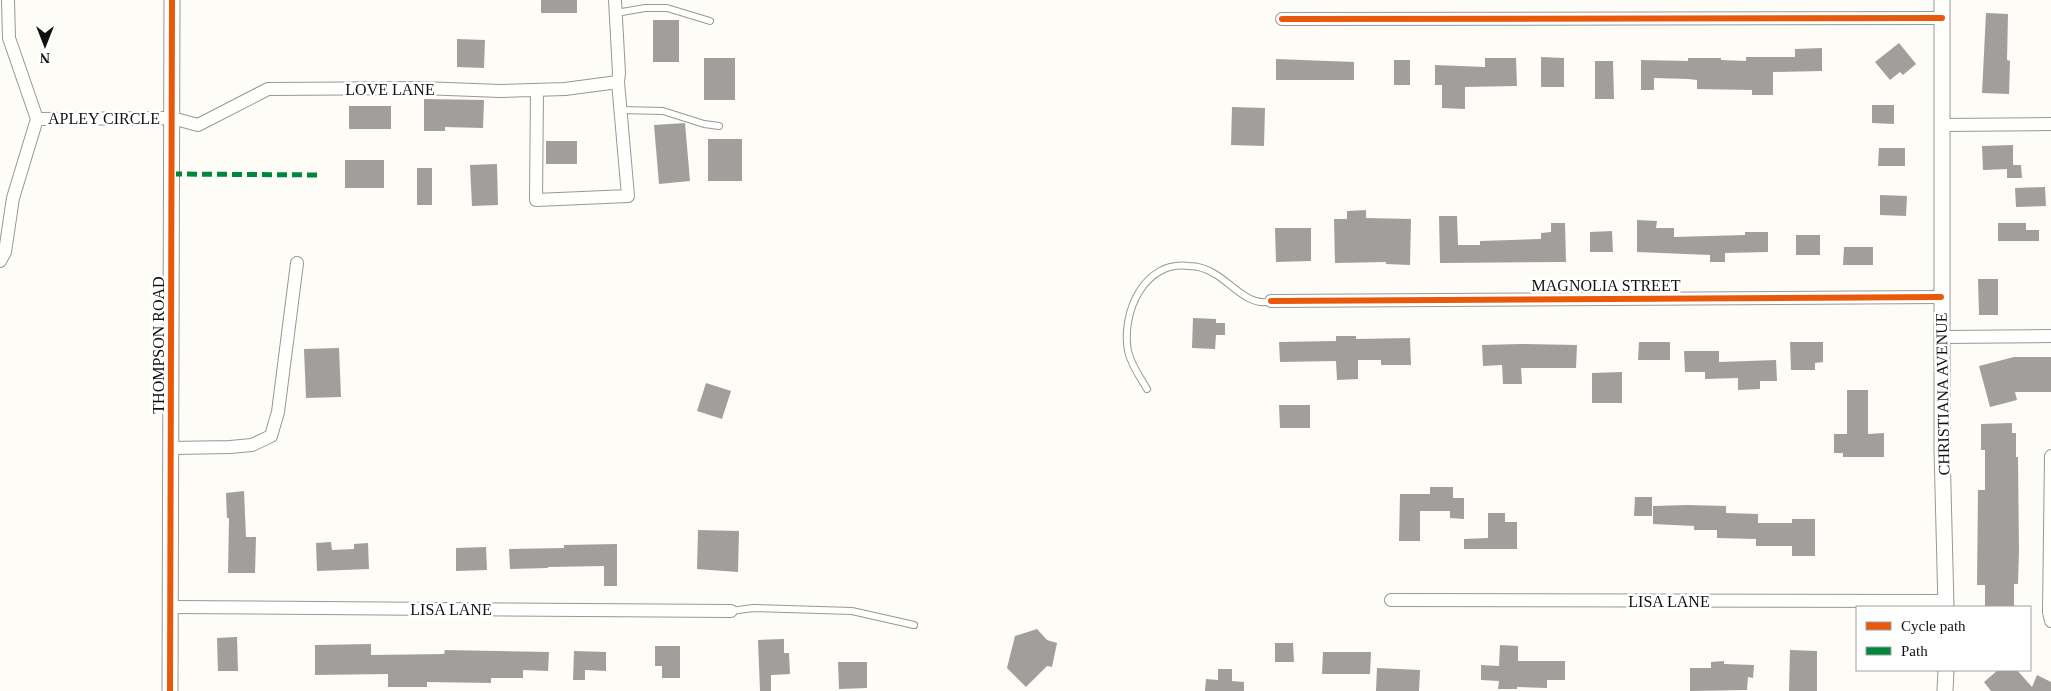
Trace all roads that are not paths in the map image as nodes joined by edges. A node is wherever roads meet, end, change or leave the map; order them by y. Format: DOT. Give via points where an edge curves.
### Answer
graph roads {
  1 [pos="8,0"];
  2 [pos="172,0"];
  3 [pos="1942,0"];
  4 [pos="615,6"];
  5 [pos="1942,18"];
  6 [pos="1282,19"];
  7 [pos="710,21"];
  8 [pos="618,82"];
  9 [pos="537,90"];
  10 [pos="620,110"];
  11 [pos="37,118"];
  12 [pos="172,118"];
  13 [pos="2051,124"];
  14 [pos="1942,125"];
  15 [pos="719,126"];
  16 [pos="0,262"];
  17 [pos="297,263"];
  18 [pos="1941,298"];
  19 [pos="1271,301"];
  20 [pos="2051,336"];
  21 [pos="1942,337"];
  22 [pos="1147,388"];
  23 [pos="171,448"];
  24 [pos="2051,456"];
  25 [pos="1391,600"];
  26 [pos="1946,604"];
  27 [pos="170,607"];
  28 [pos="731,611"];
  29 [pos="2051,621"];
  30 [pos="914,625"];
  31 [pos="1946,671"];
  32 [pos="170,691"];
  33 [pos="1945,691"];
  1 -- 11 [label="street, APLEY CIRCLE" via="9,38"];
  2 -- 12 [label="street, THOMPSON ROAD"];
  3 -- 5 [label="street, CHRISTIANA AVENUE"];
  4 -- 7 [label="lane" via="667,8"];
  4 -- 8 [label="street"];
  5 -- 6 [label="street"];
  5 -- 14 [label="street, CHRISTIANA AVENUE"];
  8 -- 9 [label="street, LOVE LANE"];
  8 -- 10 [label="street"];
  9 -- 10 [label="street" via="536,200 628,196"];
  9 -- 12 [label="street, LOVE LANE" via="268,89 198,125"];
  10 -- 15 [label="lane" via="663,112"];
  11 -- 12 [label="street, APLEY CIRCLE"];
  11 -- 16 [label="street, APLEY CIRCLE" via="13,198 5,252"];
  12 -- 23 [label="street, THOMPSON ROAD"];
  13 -- 14 [label="street"];
  14 -- 18 [label="street, CHRISTIANA AVENUE"];
  17 -- 23 [label="street" via="278,412 271,436 252,445"];
  18 -- 19 [label="street, MAGNOLIA STREET"];
  18 -- 21 [label="street, CHRISTIANA AVENUE"];
  19 -- 22 [label="lane" via="1251,299 1215,274 1188,265 1172,267 1149,278 1135,300 1127,329 1131,362"];
  20 -- 21 [label="street"];
  21 -- 26 [label="street, CHRISTIANA AVENUE"];
  23 -- 27 [label="street, THOMPSON ROAD"];
  24 -- 29 [label="street" via="2048,612"];
  25 -- 26 [label="street, LISA LANE"];
  27 -- 28 [label="street, LISA LANE"];
  27 -- 32 [label="street, THOMPSON ROAD"];
  28 -- 30 [label="lane" via="753,608 852,610"];
  31 -- 33 [label="street"];
}
